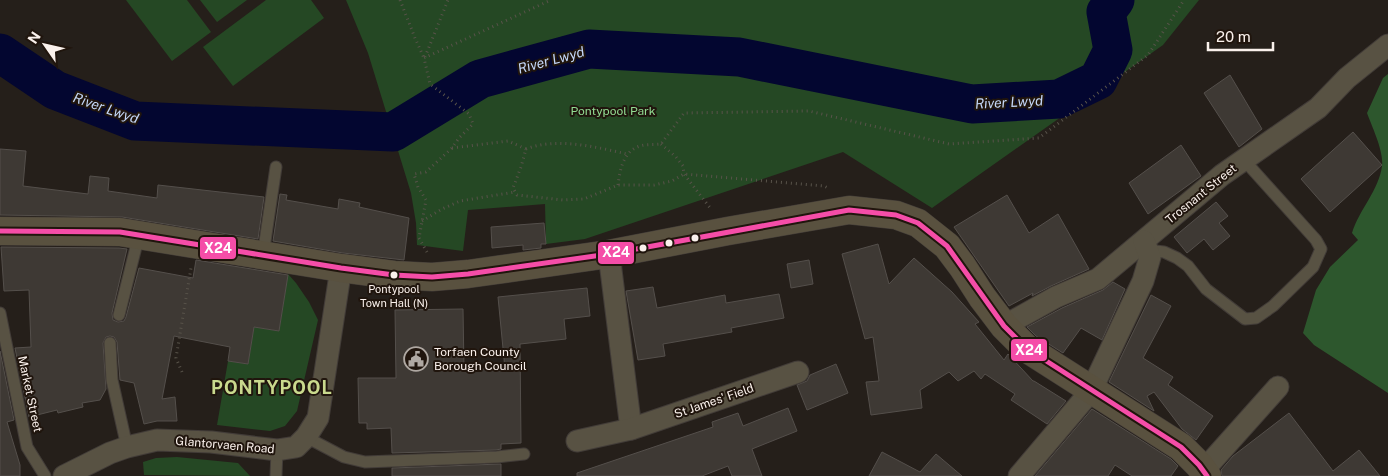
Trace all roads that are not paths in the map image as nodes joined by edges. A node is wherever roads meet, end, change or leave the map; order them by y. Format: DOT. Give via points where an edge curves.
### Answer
graph roads {
  1 [pos="1388,45"];
  2 [pos="1244,160"];
  3 [pos="276,167"];
  4 [pos="0,231"];
  5 [pos="139,235"];
  6 [pos="1146,245"];
  7 [pos="609,254"];
  8 [pos="263,255"];
  9 [pos="341,268"];
  10 [pos="0,313"];
  11 [pos="119,315"];
  12 [pos="1004,326"];
  13 [pos="110,343"];
  14 [pos="798,372"];
  15 [pos="1278,387"];
  16 [pos="1092,391"];
  17 [pos="631,429"];
  18 [pos="306,437"];
  19 [pos="577,441"];
  20 [pos="127,447"];
  21 [pos="277,450"];
  22 [pos="524,454"];
  23 [pos="1205,473"];
  24 [pos="67,475"];
  25 [pos="44,476"];
  26 [pos="276,476"];
  27 [pos="1019,476"];
  1 -- 2 [label="street, Trosnant Street" via="1347,78 1318,108"];
  2 -- 6 [label="street, Trosnant Street" via="1222,175"];
  2 -- 6 [label="lane" via="1321,249 1313,267 1273,306 1256,318 1245,319 1206,289 1188,266"];
  3 -- 8 [label="lane"];
  4 -- 5 [label="street"];
  5 -- 8 [label="street"];
  5 -- 11 [label="lane"];
  6 -- 12 [label="street, Trosnant Street" via="1098,279"];
  6 -- 16 [label="street" via="1150,257 1143,281"];
  7 -- 9 [label="street" via="432,277"];
  7 -- 12 [label="street" via="849,210 896,215 918,223 946,246"];
  7 -- 17 [label="street"];
  8 -- 9 [label="street"];
  9 -- 18 [label="street" via="318,418"];
  10 -- 25 [label="lane, Market Street" via="27,446"];
  12 -- 16 [label="street" via="1026,348"];
  13 -- 20 [label="lane" via="112,380"];
  14 -- 17 [label="street, St James' Field"];
  15 -- 23 [label="street"];
  16 -- 23 [label="street" via="1182,447"];
  16 -- 27 [label="street"];
  17 -- 19 [label="street, St James' Field"];
  18 -- 21 [label="street, Glantorvaen Road" via="296,447"];
  18 -- 22 [label="lane" via="344,457 365,462"];
  20 -- 21 [label="street, Glantorvaen Road" via="157,440"];
  20 -- 24 [label="street, Glantorvaen Road"];
  21 -- 26 [label="lane"];
}
